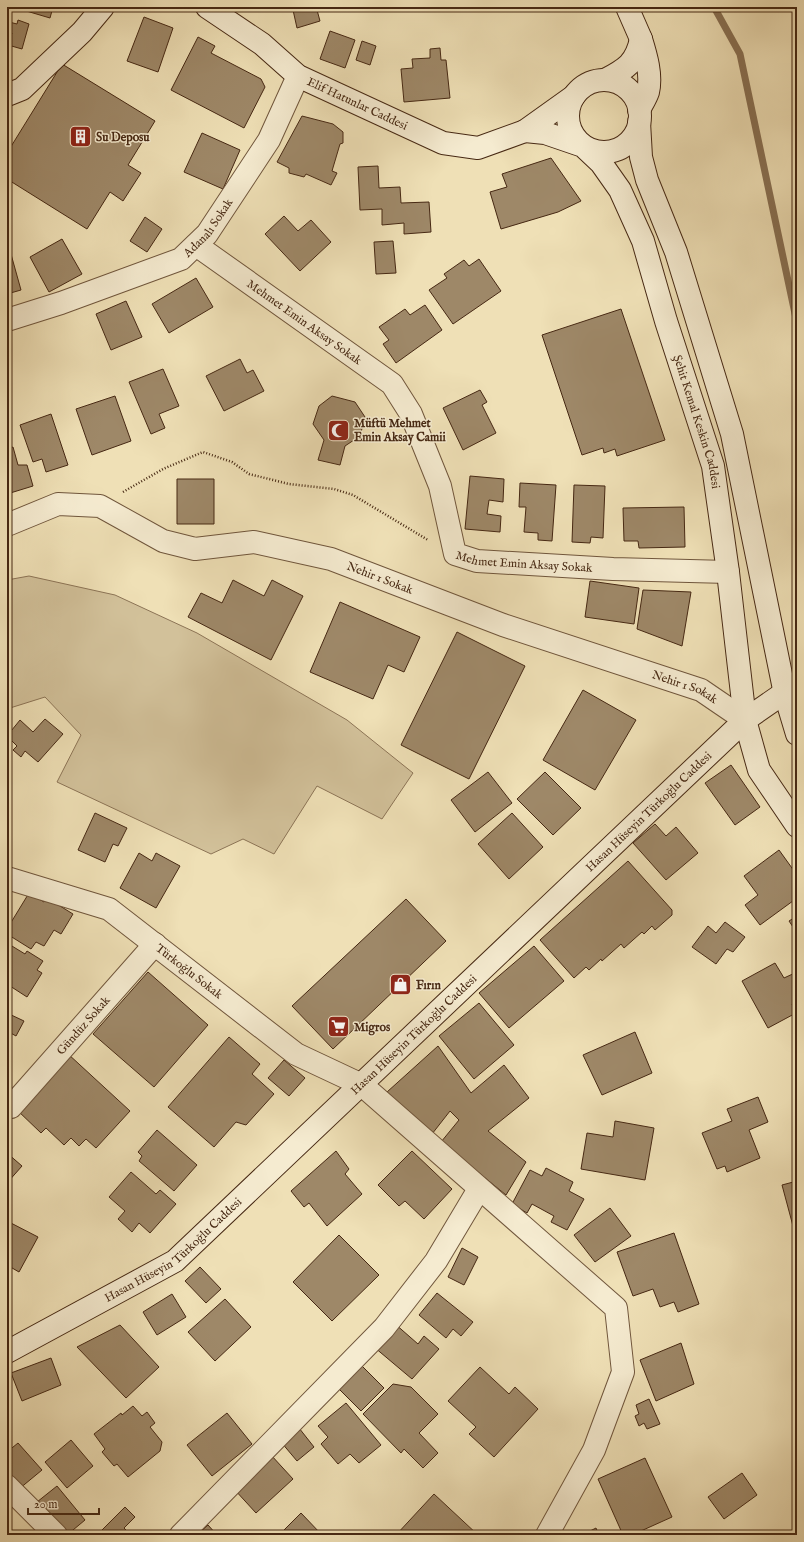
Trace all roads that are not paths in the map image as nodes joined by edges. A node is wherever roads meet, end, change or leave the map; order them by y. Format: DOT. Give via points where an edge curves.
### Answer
graph roads {
  1 [pos="104,7"];
  2 [pos="207,7"];
  3 [pos="627,7"];
  4 [pos="641,38"];
  5 [pos="298,76"];
  6 [pos="605,80"];
  7 [pos="7,95"];
  8 [pos="574,96"];
  9 [pos="639,116"];
  10 [pos="525,131"];
  11 [pos="583,146"];
  12 [pos="196,245"];
  13 [pos="7,320"];
  14 [pos="7,525"];
  15 [pos="728,572"];
  16 [pos="791,689"];
  17 [pos="745,720"];
  18 [pos="797,734"];
  19 [pos="797,826"];
  20 [pos="7,878"];
  21 [pos="155,944"];
  22 [pos="362,1085"];
  23 [pos="11,1107"];
  24 [pos="479,1189"];
  25 [pos="7,1352"];
  26 [pos="7,1486"];
  27 [pos="56,1535"];
  28 [pos="181,1535"];
  29 [pos="547,1535"];
  1 -- 7 [label="street" via="82,32 22,89"];
  2 -- 5 [label="street, Elif Hatunlar Caddesi" via="262,44"];
  3 -- 4 [label="street"];
  4 -- 6 [label="street" via="638,53 632,61 621,72"];
  4 -- 9 [label="street" via="649,78 648,93"];
  5 -- 10 [label="street, Elif Hatunlar Caddesi" via="443,143 478,148"];
  5 -- 12 [label="street, Adanalı Sokak" via="269,140 207,234"];
  6 -- 8 [label="street" via="582,87"];
  6 -- 9 [label="street" via="627,89 635,98"];
  8 -- 10 [label="street"];
  8 -- 11 [label="street" via="569,106 568,117 575,138"];
  9 -- 11 [label="street" via="636,134 618,149 594,151"];
  9 -- 16 [label="street" via="641,157 647,180 676,252 732,434"];
  10 -- 11 [label="street" via="545,133"];
  11 -- 15 [label="street, Şehit Kemal Keskin Caddesi" via="601,163 620,190 643,241 666,322 713,466"];
  12 -- 13 [label="street, Adanalı Sokak" via="181,259"];
  12 -- 15 [label="street, Mehmet Emin Aksay Sokak" via="392,384 411,414 440,486 455,554 477,561"];
  14 -- 17 [label="street, Nehir 1 Sokak" via="58,504 100,506 163,541 195,549 254,542 331,559 503,625 701,690"];
  15 -- 17 [label="street, Şehit Kemal Keskin Caddesi"];
  16 -- 17 [label="street, Hasan Hüseyin Türkoğlu Caddesi"];
  16 -- 18 [label="street"];
  17 -- 19 [label="street, Şehit Kemal Keskin Caddesi" via="760,770"];
  17 -- 22 [label="street, Hasan Hüseyin Türkoğlu Caddesi"];
  20 -- 21 [label="street, Türkoğlu Sokak" via="109,909"];
  21 -- 22 [label="street, Türkoğlu Sokak" via="296,1054"];
  21 -- 23 [label="street, Gündüz Sokak"];
  22 -- 24 [label="street, Türkoğlu Sokak"];
  22 -- 25 [label="street, Hasan Hüseyin Türkoğlu Caddesi" via="175,1261"];
  24 -- 28 [label="street" via="436,1261 384,1328"];
  24 -- 29 [label="street, Türkoğlu Sokak" via="616,1308 623,1372 594,1450"];
  26 -- 27 [label="street"];
}
